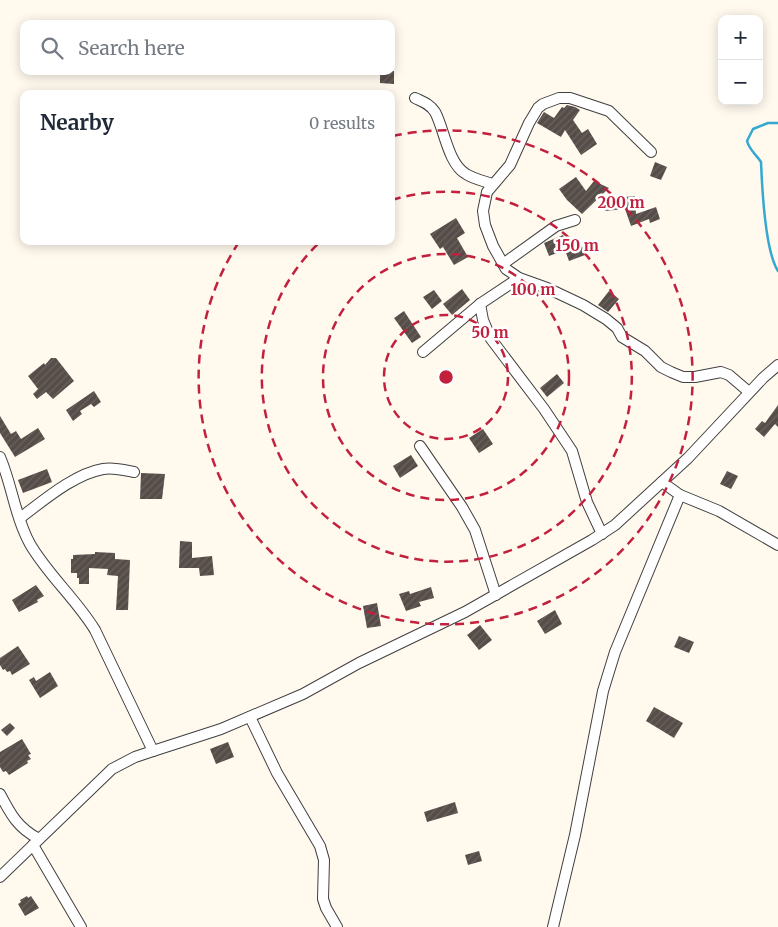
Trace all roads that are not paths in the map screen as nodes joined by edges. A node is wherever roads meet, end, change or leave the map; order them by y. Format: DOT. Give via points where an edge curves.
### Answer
graph roads {
  1 [pos="416,98"];
  2 [pos="652,152"];
  3 [pos="492,184"];
  4 [pos="575,220"];
  5 [pos="503,264"];
  6 [pos="519,278"];
  7 [pos="480,304"];
  8 [pos="423,352"];
  9 [pos="778,365"];
  10 [pos="749,392"];
  11 [pos="420,446"];
  12 [pos="0,456"];
  13 [pos="134,472"];
  14 [pos="662,482"];
  15 [pos="680,495"];
  16 [pos="20,518"];
  17 [pos="602,534"];
  18 [pos="778,545"];
  19 [pos="496,595"];
  20 [pos="250,717"];
  21 [pos="153,751"];
  22 [pos="0,794"];
  23 [pos="36,842"];
  24 [pos="0,877"];
  25 [pos="556,925"];
  26 [pos="81,927"];
  27 [pos="336,927"];
  1 -- 3 [label="street" via="435,112 447,146 465,174"];
  2 -- 3 [label="street" via="610,111 570,98 559,98 538,108 510,165"];
  3 -- 5 [label="street" via="483,211 485,225"];
  4 -- 5 [label="street" via="556,226"];
  5 -- 6 [label="street"];
  6 -- 7 [label="street"];
  6 -- 10 [label="street" via="584,305 671,372 683,377 721,372"];
  7 -- 8 [label="street"];
  7 -- 17 [label="street" via="482,320 491,340 572,451 587,502"];
  9 -- 10 [label="street"];
  10 -- 14 [label="street"];
  11 -- 19 [label="street" via="475,530"];
  12 -- 16 [label="street"];
  13 -- 16 [label="street" via="105,468 93,472 48,497"];
  14 -- 15 [label="street"];
  14 -- 17 [label="street"];
  15 -- 18 [label="street" via="719,511"];
  15 -- 25 [label="street" via="602,691"];
  16 -- 21 [label="street" via="41,561 95,630"];
  17 -- 19 [label="street"];
  19 -- 20 [label="street"];
  20 -- 21 [label="street"];
  20 -- 27 [label="street" via="277,773 320,846 324,860 323,899"];
  21 -- 23 [label="street" via="112,769"];
  22 -- 23 [label="street" via="21,828"];
  23 -- 24 [label="street"];
  23 -- 26 [label="street"];
}
